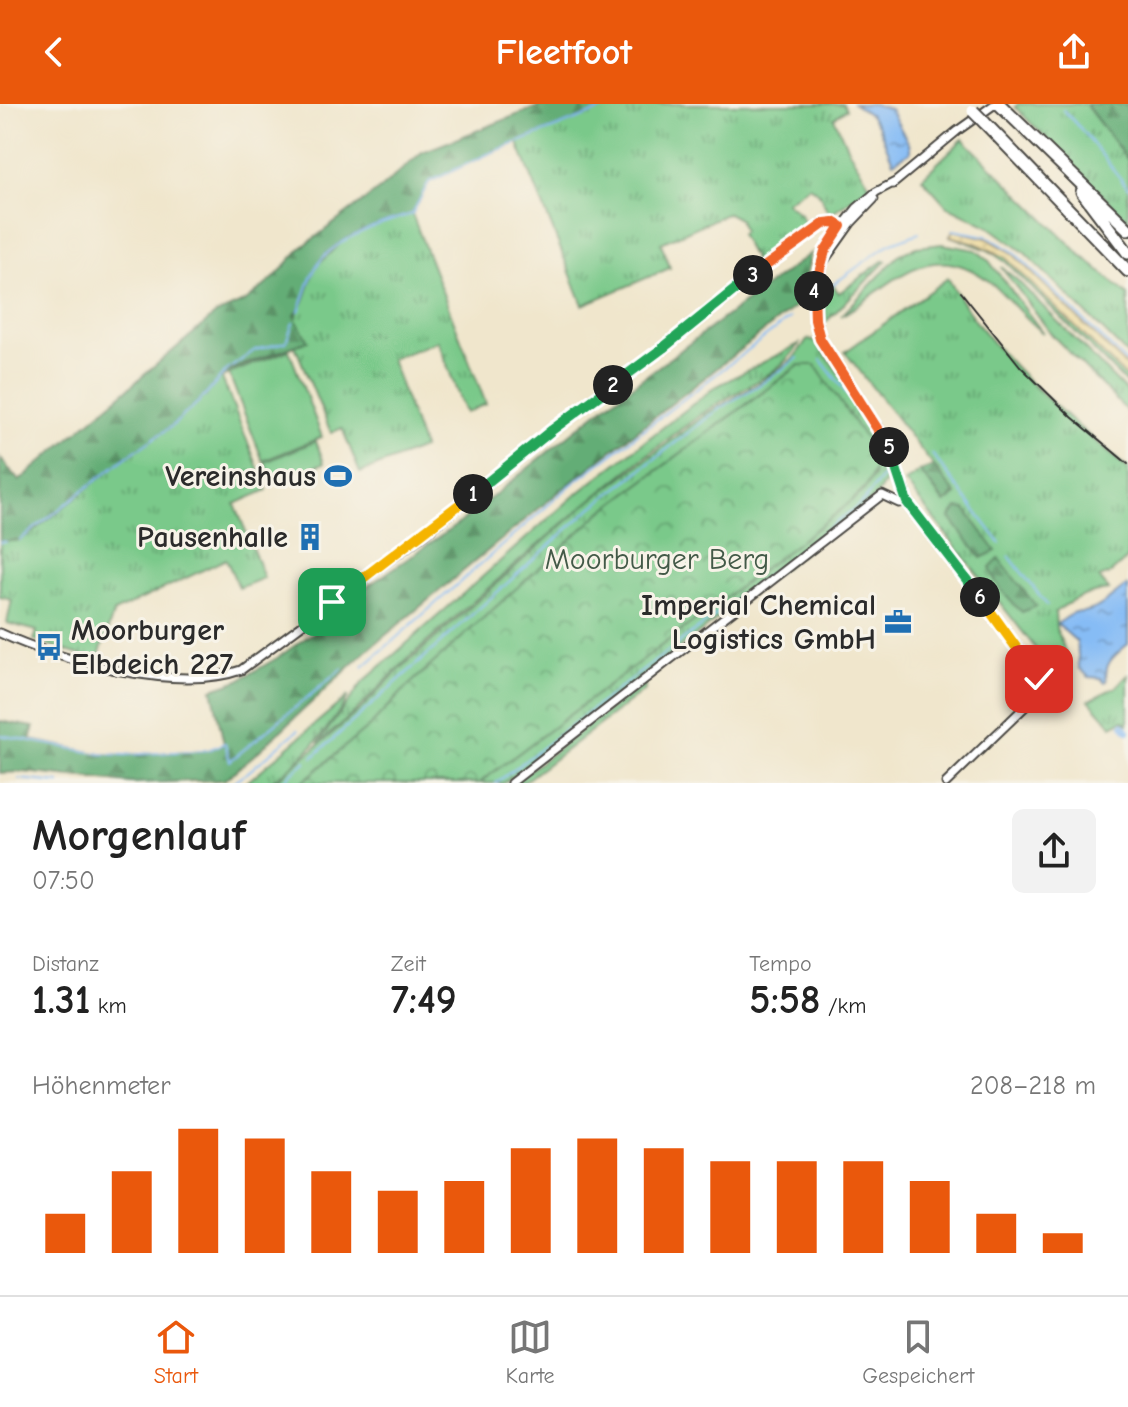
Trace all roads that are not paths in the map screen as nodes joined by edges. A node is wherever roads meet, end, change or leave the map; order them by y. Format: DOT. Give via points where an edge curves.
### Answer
graph roads {
  1 [pos="999,105"];
  2 [pos="970,107"];
  3 [pos="1068,171"];
  4 [pos="895,182"];
  5 [pos="851,223"];
  6 [pos="841,226"];
  7 [pos="1128,229"];
  8 [pos="1128,253"];
  9 [pos="822,265"];
  10 [pos="1128,271"];
  11 [pos="906,500"];
  12 [pos="0,633"];
  13 [pos="511,783"];
  14 [pos="946,783"];
  1 -- 3 [label="highway"];
  1 -- 4 [label="street" via="957,131"];
  2 -- 10 [label="highway, bridge"];
  3 -- 7 [label="highway"];
  3 -- 8 [label="highway"];
  4 -- 5 [label="street"];
  4 -- 6 [label="street" via="872,195"];
  5 -- 6 [label="street"];
  5 -- 9 [label="street"];
  6 -- 9 [label="street"];
  6 -- 12 [label="street" via="825,223 760,269 426,533 241,670 171,678 123,672"];
  9 -- 11 [label="street" via="813,302 820,339 885,439"];
  11 -- 13 [label="street" via="899,503 882,495"];
  11 -- 14 [label="street" via="1040,683 1032,700"];
}
